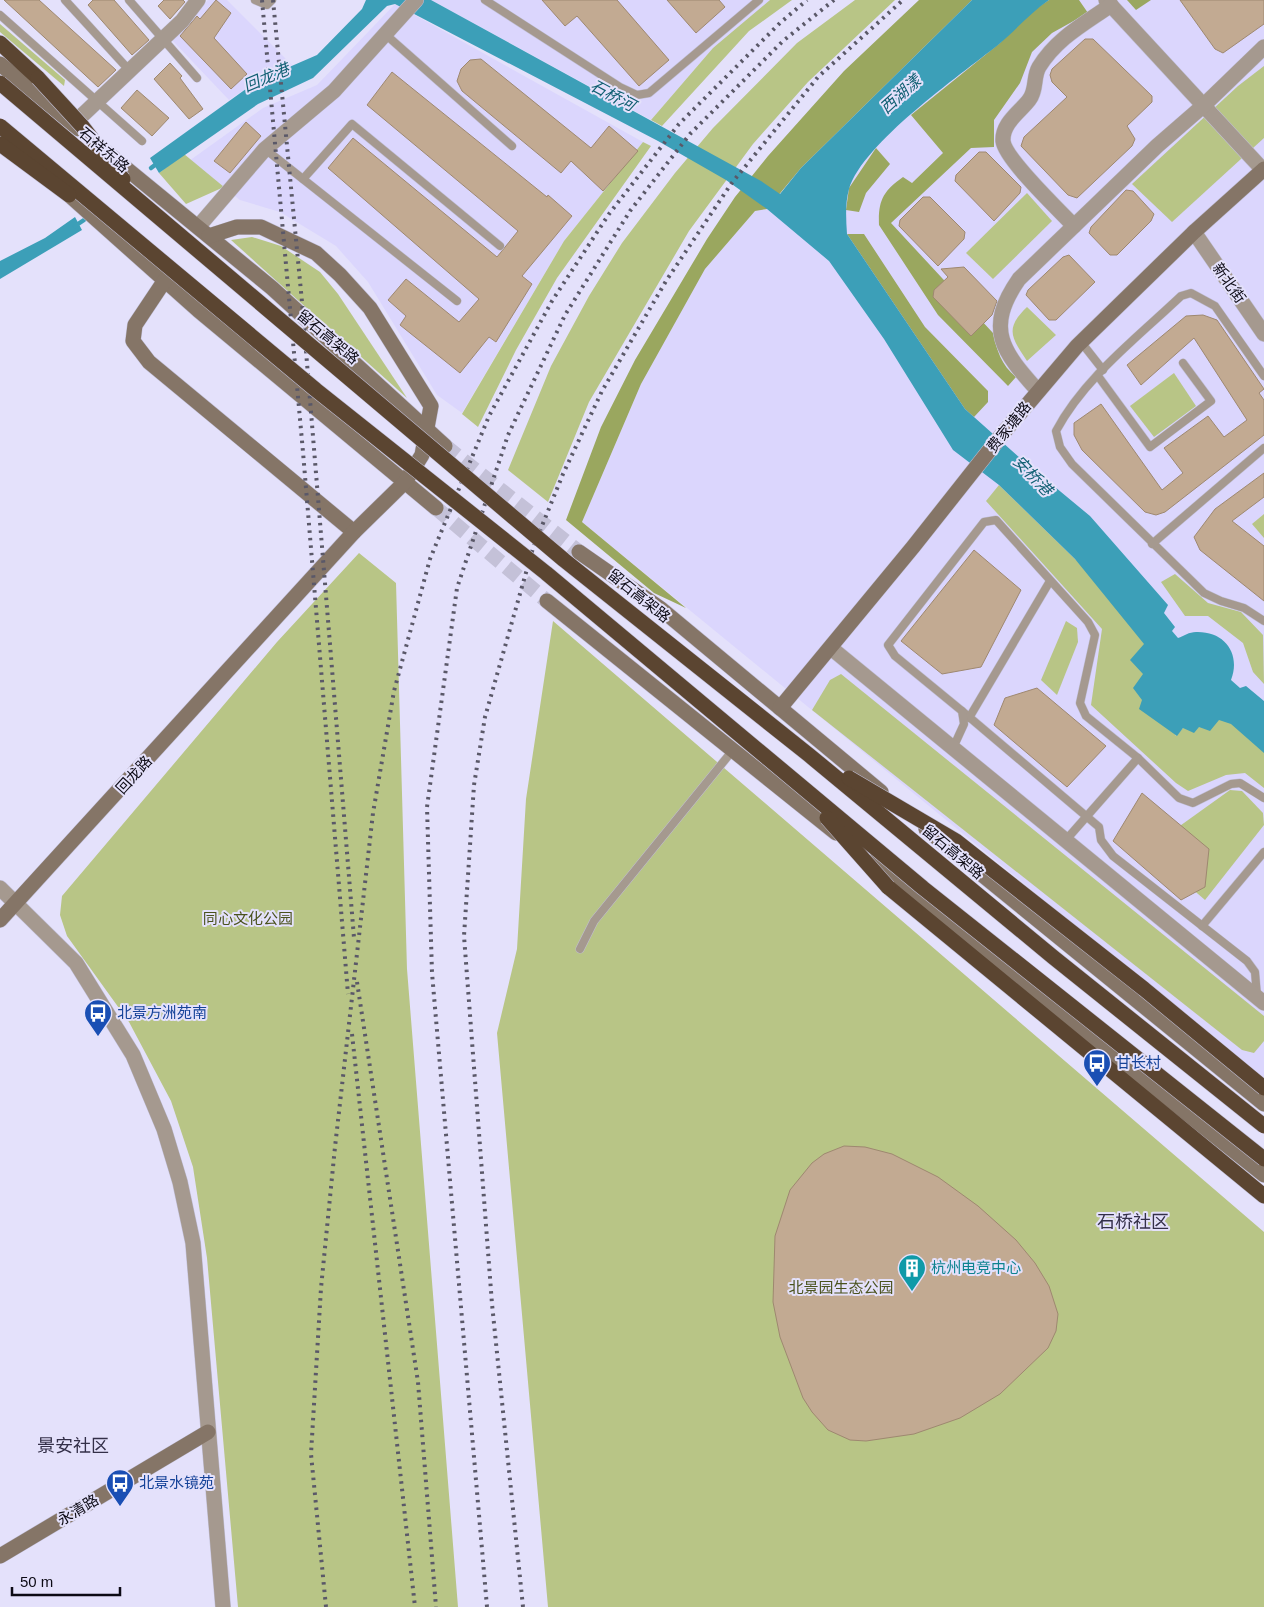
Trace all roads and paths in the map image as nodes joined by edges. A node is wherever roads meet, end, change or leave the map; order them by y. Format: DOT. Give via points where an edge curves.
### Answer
graph roads {
  1 [pos="65,0"];
  2 [pos="129,0"];
  3 [pos="198,0"];
  4 [pos="255,0"];
  5 [pos="272,0"];
  6 [pos="416,0"];
  7 [pos="485,0"];
  8 [pos="759,0"];
  9 [pos="1108,3"];
  10 [pos="0,15"];
  11 [pos="385,34"];
  12 [pos="162,38"];
  13 [pos="0,43"];
  14 [pos="1264,47"];
  15 [pos="0,64"];
  16 [pos="130,70"];
  17 [pos="197,78"];
  18 [pos="0,83"];
  19 [pos="98,100"];
  20 [pos="1203,106"];
  21 [pos="73,124"];
  22 [pos="0,126"];
  23 [pos="0,134"];
  24 [pos="142,141"];
  25 [pos="0,144"];
  26 [pos="512,146"];
  27 [pos="264,149"];
  28 [pos="1263,170"];
  29 [pos="303,179"];
  30 [pos="143,203"];
  31 [pos="1074,226"];
  32 [pos="203,232"];
  33 [pos="1194,232"];
  34 [pos="500,246"];
  35 [pos="170,277"];
  36 [pos="457,301"];
  37 [pos="1264,334"];
  38 [pos="1080,342"];
  39 [pos="1183,363"];
  40 [pos="1101,373"];
  41 [pos="1264,376"];
  42 [pos="1038,392"];
  43 [pos="427,429"];
  44 [pos="445,446"];
  45 [pos="1264,448"];
  46 [pos="405,482"];
  47 [pos="436,508"];
  48 [pos="354,532"];
  49 [pos="1152,544"];
  50 [pos="579,552"];
  51 [pos="1050,581"];
  52 [pos="547,601"];
  53 [pos="1264,621"];
  54 [pos="831,648"];
  55 [pos="780,708"];
  56 [pos="962,712"];
  57 [pos="969,718"];
  58 [pos="953,748"];
  59 [pos="733,750"];
  60 [pos="810,755"];
  61 [pos="1138,758"];
  62 [pos="795,781"];
  63 [pos="1264,798"];
  64 [pos="1087,816"];
  65 [pos="1065,841"];
  66 [pos="1264,852"];
  67 [pos="0,888"];
  68 [pos="15,905"];
  69 [pos="0,920"];
  70 [pos="1202,926"];
  71 [pos="580,949"];
  72 [pos="1261,1001"];
  73 [pos="1262,1093"];
  74 [pos="1264,1126"];
  75 [pos="1264,1158"];
  76 [pos="1264,1174"];
  77 [pos="1264,1196"];
  78 [pos="208,1432"];
  79 [pos="0,1556"];
  80 [pos="224,1607"];
  1 -- 16 [label="lane"];
  2 -- 12 [label="lane"];
  3 -- 12 [label="street" via="182,21"];
  4 -- 5 [label="lane" via="267,4"];
  6 -- 11 [label="street"];
  7 -- 8 [label="lane" via="636,95 649,93"];
  9 -- 20 [label="street"];
  9 -- 31 [label="street" via="1065,35 1050,51 1037,70 1030,98 1012,118 1003,141 1010,156"];
  10 -- 19 [label="lane"];
  11 -- 26 [label="lane"];
  11 -- 27 [label="street" via="334,91"];
  12 -- 16 [label="street"];
  12 -- 17 [label="lane"];
  13 -- 30 [label="highway, bridge" via="82,126"];
  14 -- 20 [label="street"];
  15 -- 21 [label="main road, 石祥东路"];
  16 -- 19 [label="street"];
  18 -- 30 [label="highway, 留石高架路, bridge"];
  19 -- 21 [label="street"];
  19 -- 24 [label="lane"];
  20 -- 28 [label="street"];
  20 -- 31 [label="street" via="1156,146"];
  21 -- 32 [label="main road, 石祥东路"];
  22 -- 35 [label="highway, bridge"];
  23 -- 35 [label="main road" via="98,222"];
  25 -- 35 [label="highway, bridge"];
  27 -- 29 [label="lane"];
  27 -- 32 [label="street"];
  28 -- 33 [label="main road, 费家塘路"];
  29 -- 34 [label="lane" via="352,124"];
  29 -- 36 [label="lane"];
  30 -- 60 [label="highway, 留石高架路, bridge" via="564,560"];
  31 -- 42 [label="street" via="1019,279 1009,294 1000,321 1001,338 1012,362"];
  32 -- 43 [label="main road, 石祥东路" via="272,288"];
  32 -- 43 [label="main road, 回龙路" via="261,227 316,253 340,274 375,316 431,406"];
  33 -- 37 [label="street, 新北街"];
  33 -- 38 [label="main road, 费家塘路"];
  35 -- 46 [label="main road"];
  35 -- 48 [label="main road" via="135,325 133,341 150,362"];
  35 -- 62 [label="highway, bridge" via="546,573"];
  38 -- 40 [label="lane"];
  38 -- 42 [label="main road, 费家塘路"];
  39 -- 40 [label="lane" via="1211,401 1150,447"];
  40 -- 41 [label="lane" via="1181,296 1191,293 1215,306"];
  40 -- 49 [label="lane" via="1059,425 1056,431 1060,447 1072,464"];
  42 -- 54 [label="main road, 费家塘路"];
  43 -- 44 [label="main road, 石祥东路"];
  43 -- 46 [label="main road, 回龙路" via="422,455"];
  45 -- 49 [label="lane"];
  46 -- 47 [label="main road"];
  46 -- 48 [label="main road, 回龙路"];
  48 -- 68 [label="main road, 回龙路"];
  49 -- 53 [label="lane" via="1204,593 1244,608"];
  50 -- 55 [label="main road" via="662,609"];
  51 -- 56 [label="lane" via="996,520 984,522 888,645 895,656"];
  51 -- 57 [label="lane"];
  51 -- 61 [label="lane" via="1088,622 1095,635 1080,703 1086,716"];
  52 -- 59 [label="main road"];
  54 -- 55 [label="main road, 费家塘路"];
  54 -- 58 [label="street"];
  55 -- 73 [label="main road"];
  56 -- 57 [label="lane"];
  56 -- 58 [label="lane" via="964,724"];
  57 -- 64 [label="lane"];
  58 -- 65 [label="street"];
  59 -- 71 [label="lane" via="594,921"];
  59 -- 76 [label="main road"];
  60 -- 73 [label="highway, bridge" via="956,840 1144,989"];
  60 -- 74 [label="highway, 留石高架路, bridge" via="1053,957"];
  61 -- 63 [label="lane" via="1179,798 1193,803 1231,784 1240,783"];
  61 -- 64 [label="lane"];
  62 -- 75 [label="highway, bridge" via="923,888"];
  62 -- 77 [label="highway, bridge" via="888,887"];
  64 -- 65 [label="lane"];
  64 -- 70 [label="lane" via="1099,826 1101,840 1113,856"];
  65 -- 72 [label="street"];
  66 -- 70 [label="lane"];
  67 -- 68 [label="street"];
  68 -- 69 [label="main road, 回龙路"];
  68 -- 78 [label="street" via="76,963 133,1055 164,1129 193,1243"];
  70 -- 72 [label="lane" via="1255,972"];
  78 -- 79 [label="main road, 永清路"];
  78 -- 80 [label="street"];
}
